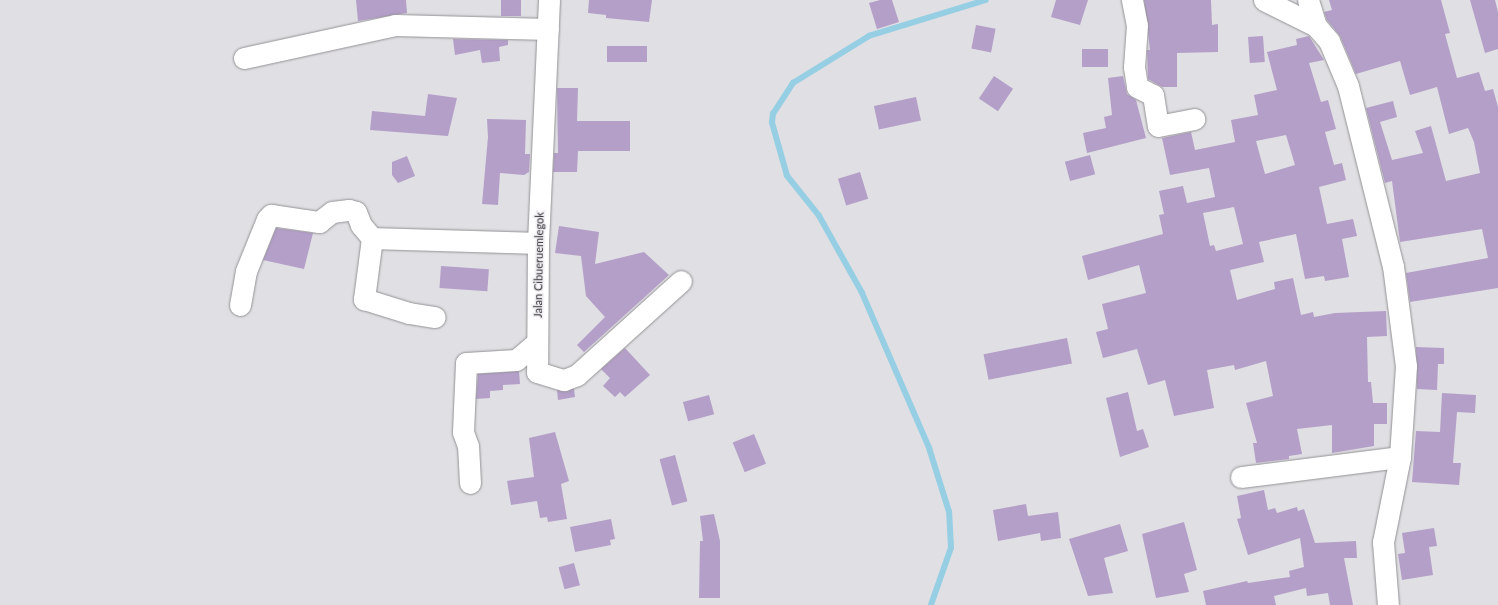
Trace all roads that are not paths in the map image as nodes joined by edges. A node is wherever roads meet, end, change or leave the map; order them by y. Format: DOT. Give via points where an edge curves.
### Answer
graph roads {
  1 [pos="549,0"];
  2 [pos="1132,0"];
  3 [pos="1264,0"];
  4 [pos="1308,0"];
  5 [pos="1316,26"];
  6 [pos="548,29"];
  7 [pos="244,58"];
  8 [pos="1194,119"];
  9 [pos="372,238"];
  10 [pos="538,243"];
  11 [pos="681,281"];
  12 [pos="240,305"];
  13 [pos="435,317"];
  14 [pos="536,343"];
  15 [pos="1400,457"];
  16 [pos="1241,477"];
  17 [pos="470,483"];
  18 [pos="1388,605"];
  1 -- 6 [label="street, Jalan Cibueruemlegok"];
  2 -- 8 [label="street" via="1137,25 1134,67 1137,87 1153,95 1158,126"];
  3 -- 5 [label="street"];
  4 -- 5 [label="street"];
  5 -- 15 [label="street" via="1329,41 1348,86 1393,266 1406,366"];
  6 -- 7 [label="street" via="395,25"];
  6 -- 10 [label="street, Jalan Cibueruemlegok"];
  9 -- 10 [label="street"];
  9 -- 12 [label="street" via="361,225 356,212 349,210 332,212 319,222 269,216 246,271"];
  9 -- 13 [label="street" via="364,299 409,313"];
  10 -- 14 [label="street, Jalan Cibueruemlegok" via="539,312"];
  11 -- 14 [label="street, Jalan Cibueruemlegok" via="577,375 564,380 537,372"];
  14 -- 17 [label="street" via="516,360 466,363 463,432 468,446"];
  15 -- 16 [label="street"];
  15 -- 18 [label="street" via="1384,542"];
}
